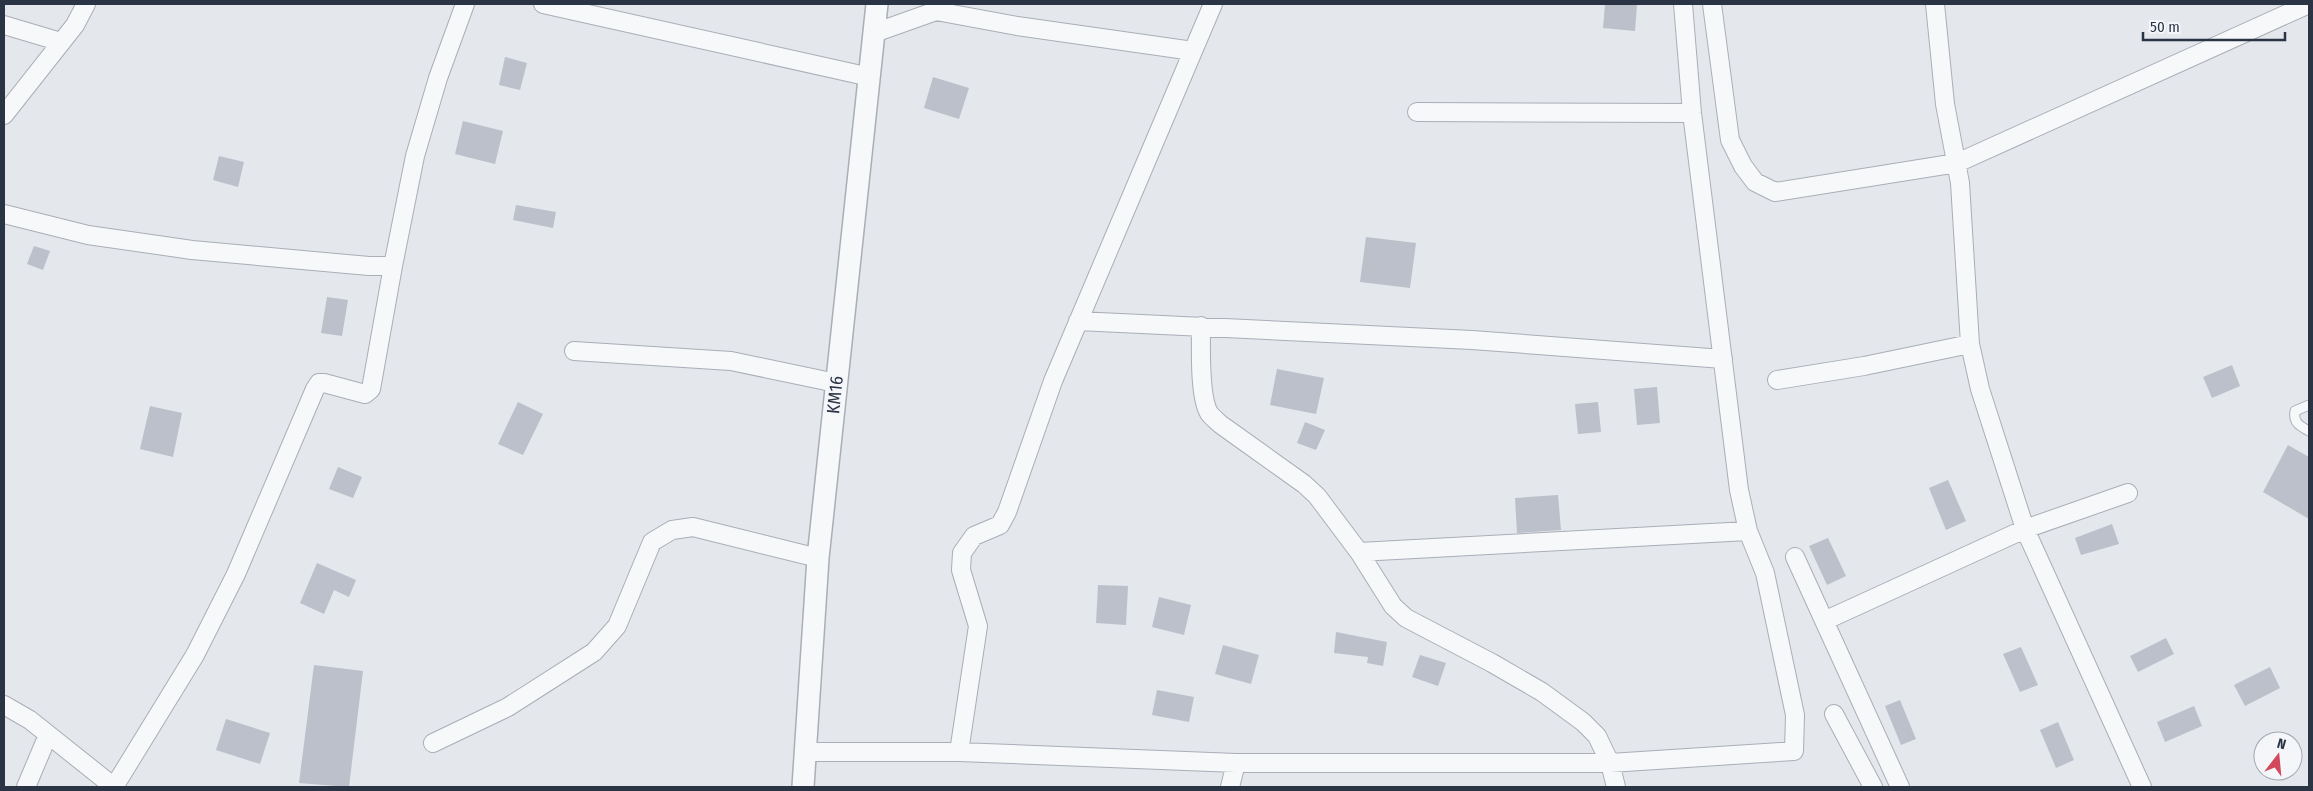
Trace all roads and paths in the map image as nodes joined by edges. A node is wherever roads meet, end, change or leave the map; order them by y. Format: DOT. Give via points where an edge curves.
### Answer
graph roads {
  1 [pos="86,4"];
  2 [pos="465,4"];
  3 [pos="543,4"];
  4 [pos="878,4"];
  5 [pos="1213,4"];
  6 [pos="1683,4"];
  7 [pos="1712,4"];
  8 [pos="1935,4"];
  9 [pos="2309,4"];
  10 [pos="932,7"];
  11 [pos="4,25"];
  12 [pos="874,33"];
  13 [pos="61,42"];
  14 [pos="1192,51"];
  15 [pos="870,76"];
  16 [pos="1416,112"];
  17 [pos="1692,114"];
  18 [pos="4,115"];
  19 [pos="1957,163"];
  20 [pos="4,214"];
  21 [pos="393,266"];
  22 [pos="1078,321"];
  23 [pos="1201,326"];
  24 [pos="1970,344"];
  25 [pos="574,351"];
  26 [pos="1723,359"];
  27 [pos="1777,380"];
  28 [pos="836,383"];
  29 [pos="2309,406"];
  30 [pos="2309,431"];
  31 [pos="2128,493"];
  32 [pos="2025,529"];
  33 [pos="1748,530"];
  34 [pos="1359,552"];
  35 [pos="1795,557"];
  36 [pos="818,558"];
  37 [pos="1824,621"];
  38 [pos="4,705"];
  39 [pos="1834,714"];
  40 [pos="48,735"];
  41 [pos="434,743"];
  42 [pos="805,752"];
  43 [pos="959,752"];
  44 [pos="1236,763"];
  45 [pos="1610,763"];
  46 [pos="26,787"];
  47 [pos="114,787"];
  48 [pos="803,787"];
  49 [pos="1230,787"];
  50 [pos="1616,787"];
  51 [pos="1872,787"];
  52 [pos="1900,787"];
  53 [pos="2142,787"];
  1 -- 13 [label="street"];
  2 -- 21 [label="street" via="438,78 415,156"];
  3 -- 15 [label="street"];
  4 -- 12 [label="street, KM16"];
  5 -- 14 [label="street"];
  6 -- 17 [label="street"];
  7 -- 19 [label="street" via="1730,140 1743,166 1756,182 1775,192"];
  8 -- 19 [label="street" via="1945,104"];
  9 -- 19 [label="street"];
  10 -- 12 [label="street"];
  10 -- 14 [label="street" via="1017,26"];
  11 -- 13 [label="street"];
  12 -- 15 [label="street, KM16"];
  13 -- 18 [label="street"];
  14 -- 22 [label="street"];
  15 -- 28 [label="street, KM16"];
  16 -- 17 [label="street"];
  17 -- 26 [label="street"];
  19 -- 24 [label="street"];
  20 -- 21 [label="street" via="88,235 182,249"];
  21 -- 47 [label="street" via="372,389 365,394 324,383 319,383 315,389 236,574 200,647"];
  22 -- 23 [label="street"];
  22 -- 43 [label="street" via="1052,381 1007,512 1000,525 974,536 962,553 961,570 978,626"];
  23 -- 26 [label="street" via="1472,340"];
  23 -- 34 [label="street" via="1204,398 1209,412 1220,424 1317,496"];
  24 -- 27 [label="street"];
  24 -- 32 [label="street" via="1980,389"];
  25 -- 28 [label="street" via="731,361"];
  26 -- 33 [label="street"];
  28 -- 36 [label="street, KM16"];
  29 -- 30 [label="lane" via="2295,412 2294,418 2298,425"];
  31 -- 32 [label="street"];
  32 -- 37 [label="street"];
  32 -- 53 [label="street"];
  33 -- 34 [label="street"];
  33 -- 45 [label="street" via="1765,572 1796,715 1794,751"];
  34 -- 45 [label="street" via="1393,606 1406,618 1542,692 1597,736"];
  35 -- 37 [label="street"];
  36 -- 41 [label="street" via="693,527 672,530 652,542 617,626 594,652 508,708"];
  36 -- 42 [label="street, KM16"];
  37 -- 52 [label="street"];
  38 -- 40 [label="street"];
  39 -- 51 [label="street"];
  40 -- 46 [label="street"];
  40 -- 47 [label="street"];
  42 -- 43 [label="street"];
  42 -- 48 [label="street, KM16"];
  43 -- 44 [label="street"];
  44 -- 45 [label="street"];
  44 -- 49 [label="street"];
  45 -- 50 [label="street"];
}
